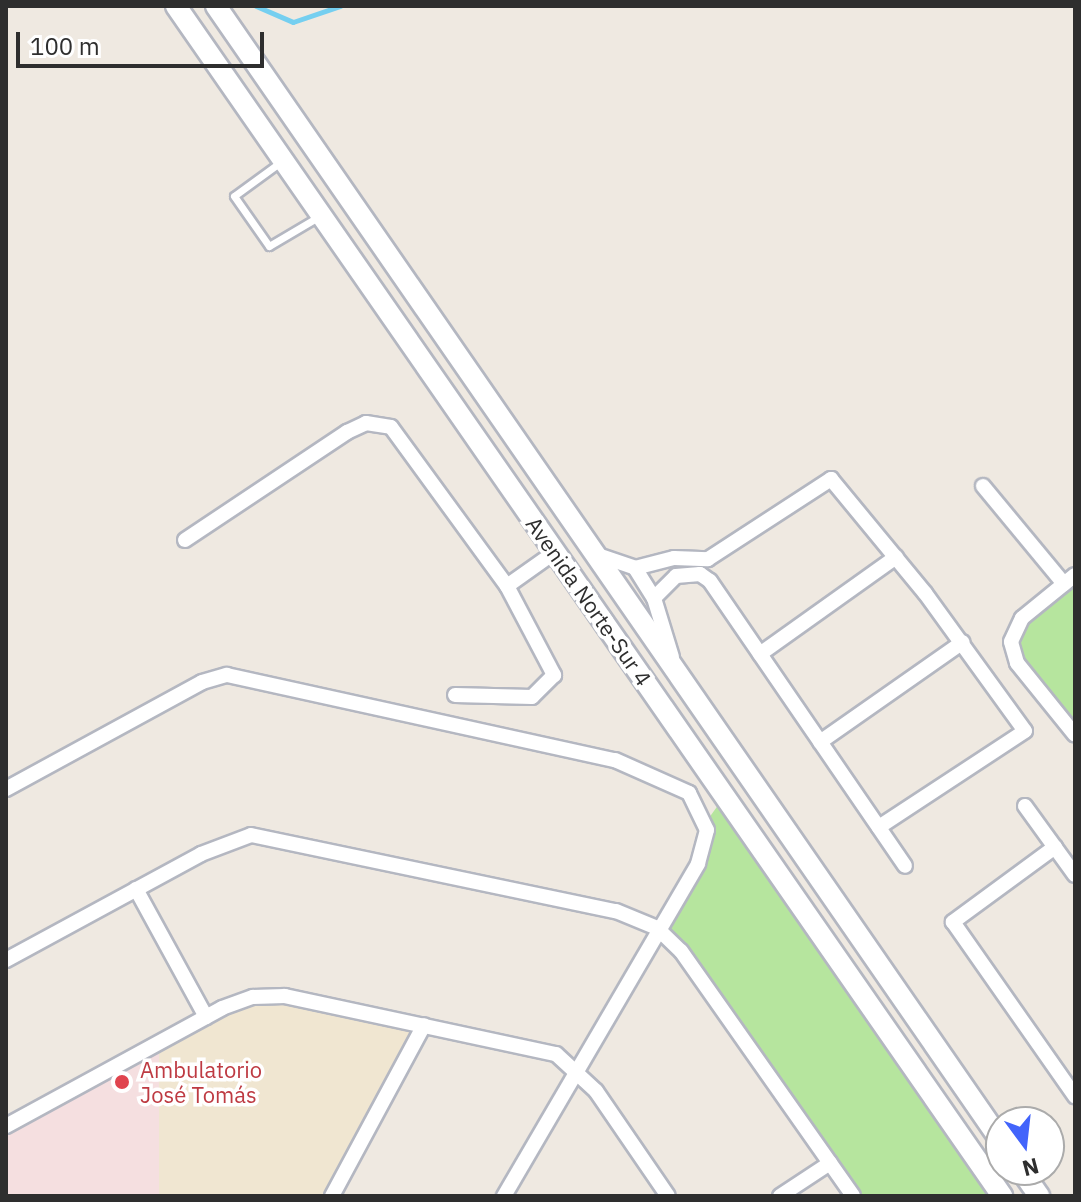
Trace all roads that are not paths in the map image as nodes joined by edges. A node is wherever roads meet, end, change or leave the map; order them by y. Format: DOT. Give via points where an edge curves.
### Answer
graph roads {
  1 [pos="176,6"];
  2 [pos="216,6"];
  3 [pos="284,159"];
  4 [pos="322,215"];
  5 [pos="983,486"];
  6 [pos="185,540"];
  7 [pos="555,552"];
  8 [pos="595,554"];
  9 [pos="896,557"];
  10 [pos="674,558"];
  11 [pos="635,568"];
  12 [pos="682,573"];
  13 [pos="1070,579"];
  14 [pos="507,586"];
  15 [pos="654,598"];
  16 [pos="963,642"];
  17 [pos="760,654"];
  18 [pos="677,674"];
  19 [pos="455,695"];
  20 [pos="1075,735"];
  21 [pos="820,742"];
  22 [pos="6,789"];
  23 [pos="724,797"];
  24 [pos="1025,806"];
  25 [pos="706,822"];
  26 [pos="879,827"];
  27 [pos="1055,847"];
  28 [pos="905,866"];
  29 [pos="1075,875"];
  30 [pos="136,889"];
  31 [pos="657,928"];
  32 [pos="6,960"];
  33 [pos="206,1017"];
  34 [pos="424,1025"];
  35 [pos="577,1068"];
  36 [pos="1075,1096"];
  37 [pos="985,1118"];
  38 [pos="6,1126"];
  39 [pos="830,1163"];
  40 [pos="332,1196"];
  41 [pos="504,1196"];
  42 [pos="668,1196"];
  43 [pos="780,1196"];
  44 [pos="853,1196"];
  45 [pos="1002,1196"];
  1 -- 3 [label="main road, Avenida Norte-Sur 4"];
  2 -- 8 [label="main road, Avenida Norte-Sur 4"];
  3 -- 4 [label="main road, Avenida Norte-Sur 4"];
  3 -- 4 [label="lane" via="234,196 269,246"];
  4 -- 7 [label="main road, Avenida Norte-Sur 4"];
  5 -- 13 [label="street"];
  6 -- 14 [label="street" via="347,432 374,423 391,427"];
  7 -- 14 [label="street"];
  7 -- 23 [label="main road, Avenida Norte-Sur 4"];
  8 -- 11 [label="street"];
  8 -- 18 [label="main road, Avenida Norte-Sur 4"];
  9 -- 10 [label="street" via="831,479 712,558"];
  9 -- 16 [label="street"];
  9 -- 17 [label="street"];
  10 -- 11 [label="street"];
  10 -- 12 [label="street"];
  11 -- 15 [label="street"];
  12 -- 15 [label="street"];
  12 -- 17 [label="street" via="710,581"];
  13 -- 20 [label="street" via="1022,618 1011,642 1017,663"];
  14 -- 19 [label="street" via="554,675 532,697"];
  15 -- 18 [label="street"];
  16 -- 21 [label="street"];
  16 -- 26 [label="street" via="1025,731"];
  17 -- 21 [label="street"];
  18 -- 37 [label="main road, Avenida Norte-Sur 4"];
  21 -- 26 [label="street"];
  22 -- 25 [label="street" via="202,682 227,675 639,767 689,793"];
  23 -- 25 [label="street"];
  23 -- 45 [label="main road, Avenida Norte-Sur 4"];
  24 -- 27 [label="street"];
  25 -- 31 [label="street" via="701,856"];
  26 -- 28 [label="street"];
  27 -- 29 [label="street"];
  27 -- 36 [label="street" via="953,922"];
  30 -- 31 [label="street" via="228,841 263,835 616,911"];
  30 -- 32 [label="street"];
  30 -- 33 [label="street"];
  31 -- 35 [label="street"];
  31 -- 39 [label="street" via="681,951"];
  33 -- 34 [label="street" via="237,1001 270,995"];
  33 -- 38 [label="street"];
  34 -- 35 [label="street" via="544,1050"];
  34 -- 40 [label="street"];
  35 -- 41 [label="street"];
  35 -- 42 [label="street"];
  39 -- 43 [label="street"];
  39 -- 44 [label="street"];
}
